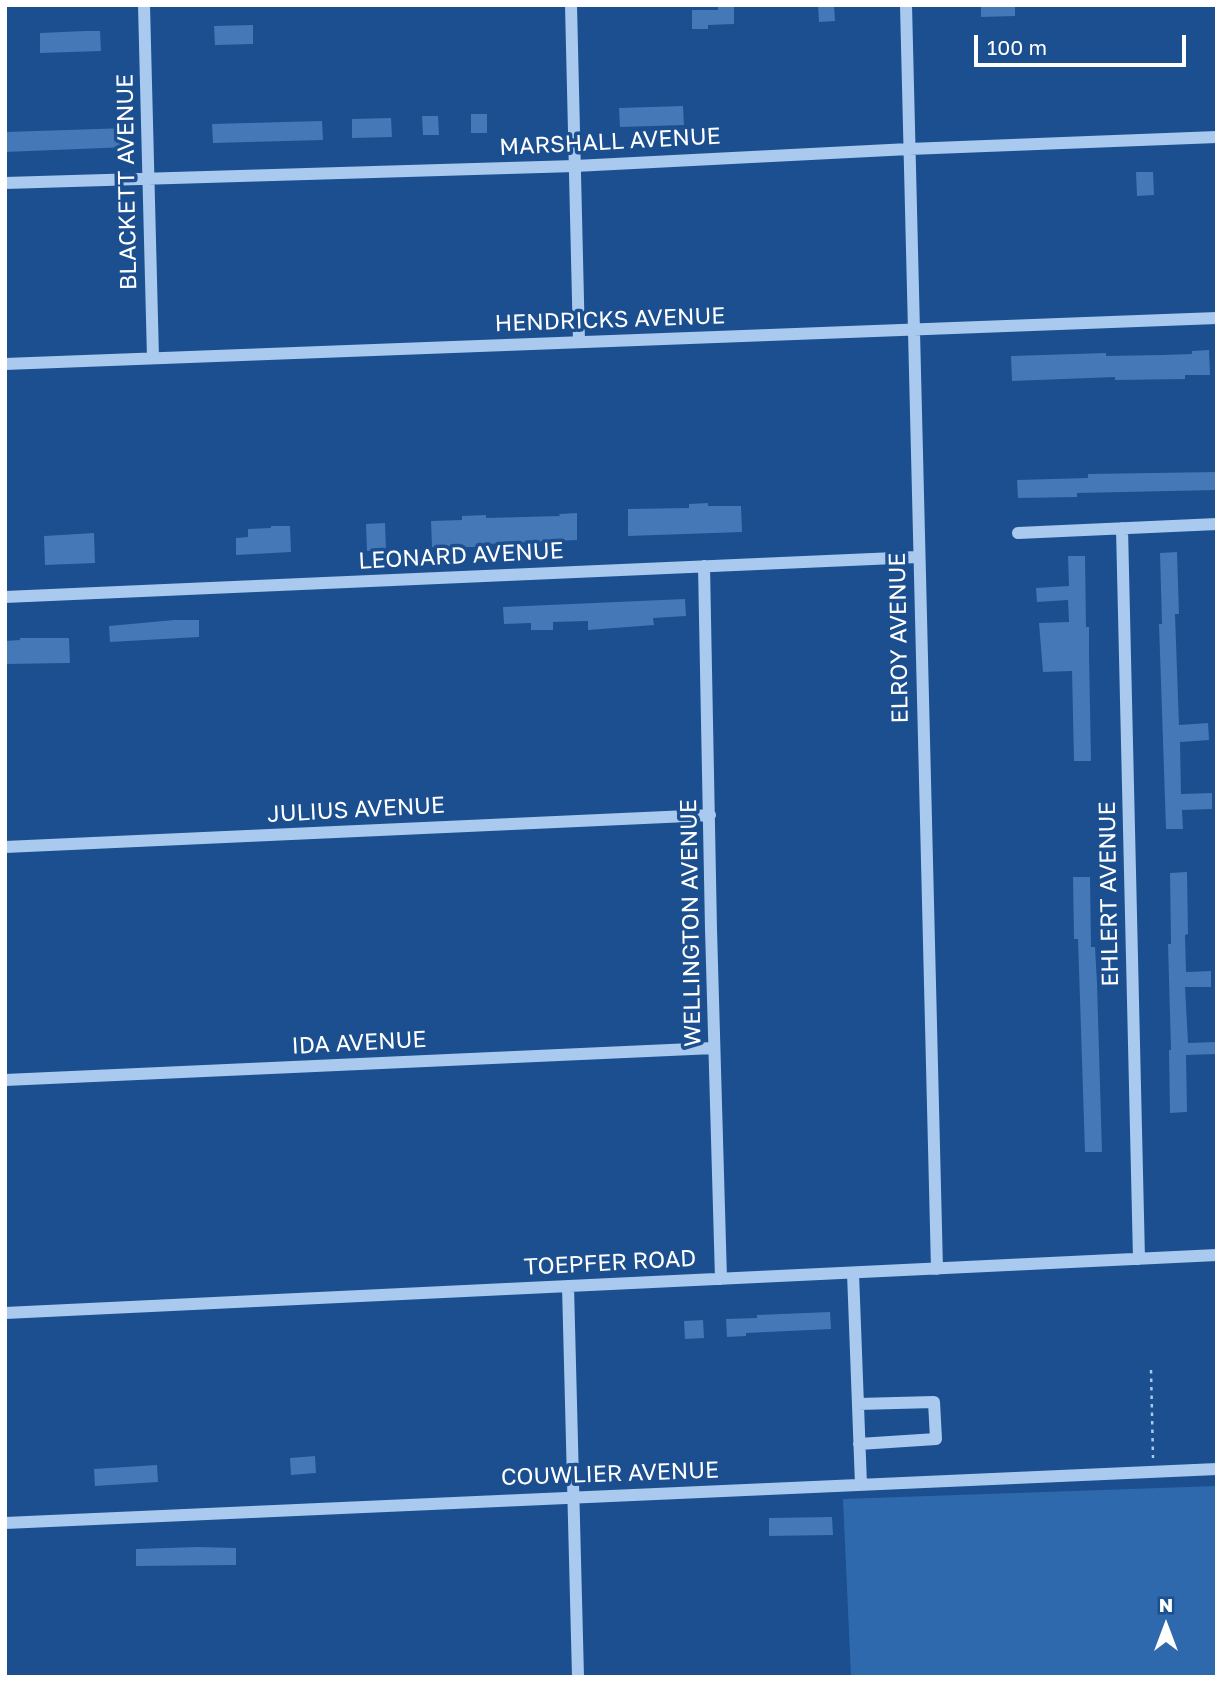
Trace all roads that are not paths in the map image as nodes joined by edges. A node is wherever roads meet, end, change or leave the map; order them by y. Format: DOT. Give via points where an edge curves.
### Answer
graph roads {
  1 [pos="144,5"];
  2 [pos="571,5"];
  3 [pos="906,5"];
  4 [pos="1217,137"];
  5 [pos="909,149"];
  6 [pos="575,166"];
  7 [pos="148,178"];
  8 [pos="5,183"];
  9 [pos="1217,318"];
  10 [pos="915,330"];
  11 [pos="579,342"];
  12 [pos="153,358"];
  13 [pos="5,364"];
  14 [pos="1217,524"];
  15 [pos="1122,528"];
  16 [pos="1018,533"];
  17 [pos="918,557"];
  18 [pos="704,566"];
  19 [pos="5,597"];
  20 [pos="710,814"];
  21 [pos="5,847"];
  22 [pos="714,1048"];
  23 [pos="5,1080"];
  24 [pos="1217,1255"];
  25 [pos="1139,1259"];
  26 [pos="937,1269"];
  27 [pos="853,1273"];
  28 [pos="721,1279"];
  29 [pos="568,1286"];
  30 [pos="5,1313"];
  31 [pos="858,1404"];
  32 [pos="859,1444"];
  33 [pos="1217,1469"];
  34 [pos="861,1485"];
  35 [pos="573,1497"];
  36 [pos="5,1523"];
  37 [pos="578,1677"];
  1 -- 7 [label="street, BLACKETT AVENUE"];
  2 -- 6 [label="street"];
  3 -- 5 [label="street, ELROY AVENUE"];
  4 -- 5 [label="street, MARSHALL AVENUE"];
  5 -- 6 [label="street, MARSHALL AVENUE"];
  5 -- 10 [label="street, ELROY AVENUE"];
  6 -- 7 [label="street, MARSHALL AVENUE"];
  6 -- 11 [label="street"];
  7 -- 8 [label="street, MARSHALL AVENUE"];
  7 -- 12 [label="street, BLACKETT AVENUE"];
  9 -- 10 [label="street, HENDRICKS AVENUE"];
  10 -- 11 [label="street, HENDRICKS AVENUE"];
  10 -- 17 [label="street, ELROY AVENUE"];
  11 -- 12 [label="street, HENDRICKS AVENUE"];
  12 -- 13 [label="street, HENDRICKS AVENUE"];
  14 -- 15 [label="street"];
  15 -- 16 [label="street"];
  15 -- 25 [label="street, EHLERT AVENUE"];
  17 -- 18 [label="street, LEONARD AVENUE"];
  17 -- 26 [label="street, ELROY AVENUE"];
  18 -- 19 [label="street, LEONARD AVENUE"];
  18 -- 20 [label="street, WELLINGTON AVENUE"];
  20 -- 21 [label="street, JULIUS AVENUE"];
  20 -- 22 [label="street, WELLINGTON AVENUE"];
  22 -- 23 [label="street, IDA AVENUE"];
  22 -- 28 [label="street, WELLINGTON AVENUE"];
  24 -- 25 [label="street, TOEPFER ROAD"];
  25 -- 26 [label="street, TOEPFER ROAD"];
  26 -- 27 [label="street, TOEPFER ROAD"];
  27 -- 28 [label="street, TOEPFER ROAD"];
  27 -- 31 [label="street"];
  28 -- 29 [label="street, TOEPFER ROAD"];
  29 -- 30 [label="street, TOEPFER ROAD"];
  29 -- 35 [label="street"];
  31 -- 32 [label="street"];
  31 -- 32 [label="street" via="934,1402 936,1440"];
  32 -- 34 [label="street"];
  33 -- 34 [label="street, COUWLIER AVENUE"];
  34 -- 35 [label="street, COUWLIER AVENUE"];
  35 -- 36 [label="street, COUWLIER AVENUE"];
  35 -- 37 [label="street"];
}
